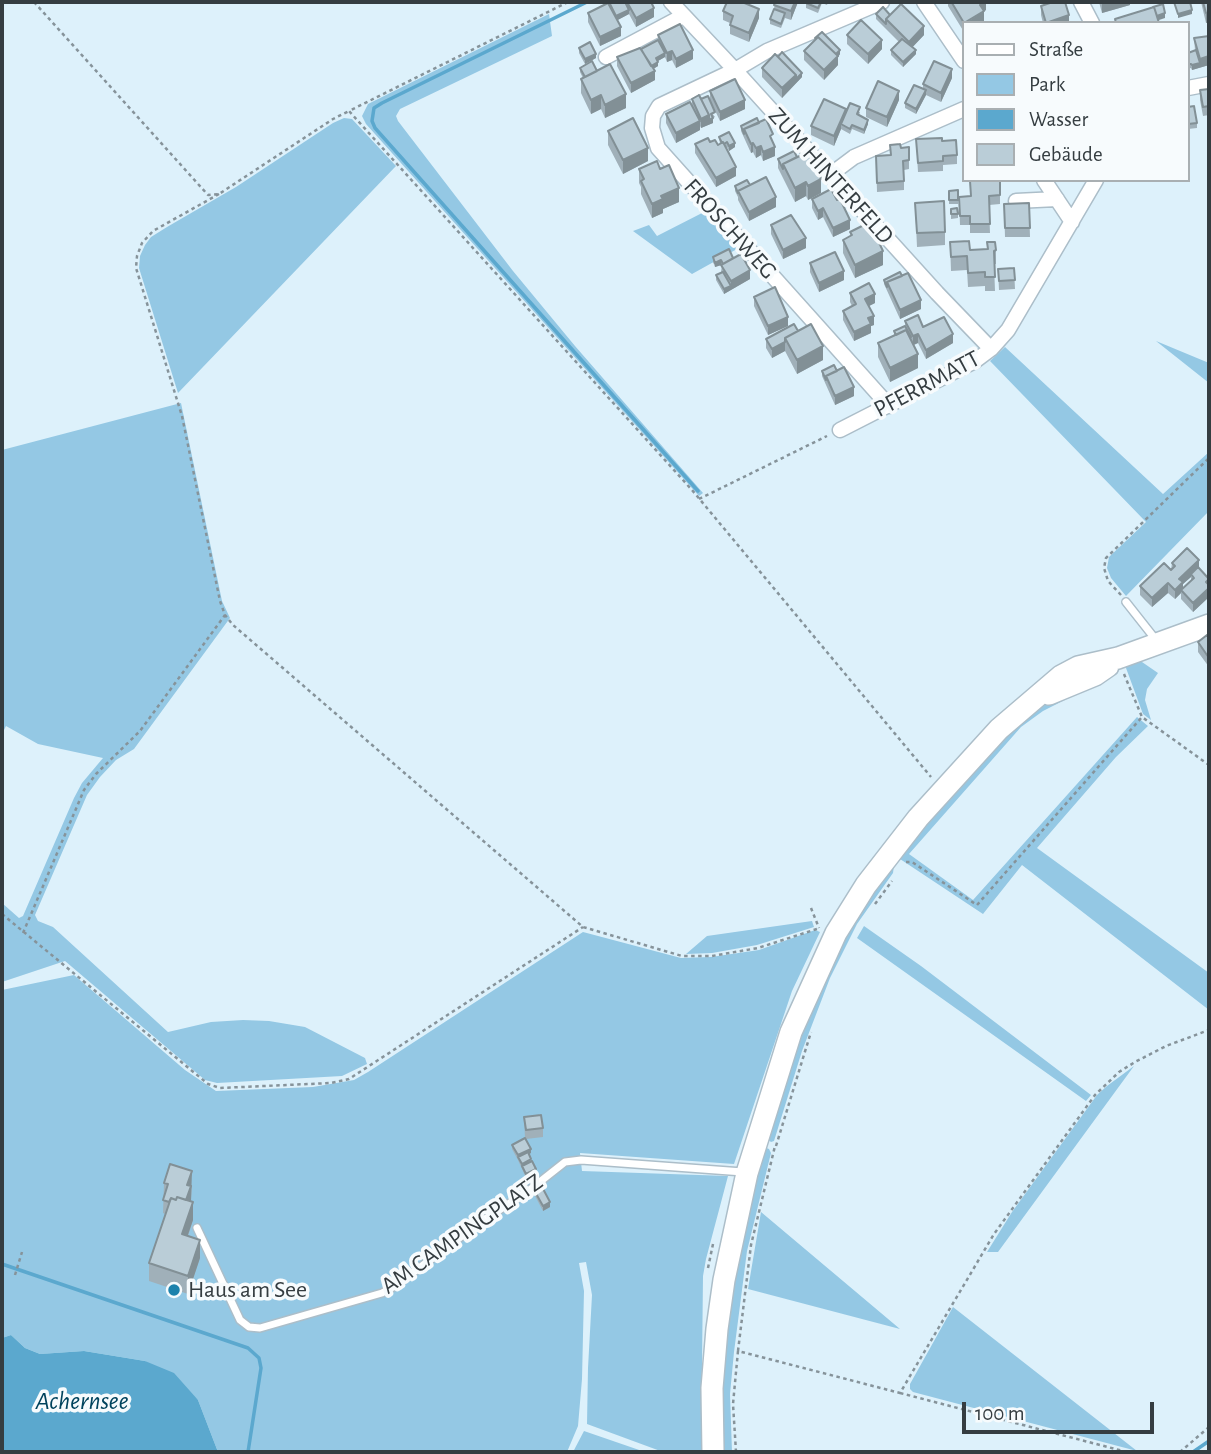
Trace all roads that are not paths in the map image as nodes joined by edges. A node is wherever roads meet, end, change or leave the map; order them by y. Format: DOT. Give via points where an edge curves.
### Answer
graph roads {
  1 [pos="671,2"];
  2 [pos="881,2"];
  3 [pos="924,2"];
  4 [pos="1081,2"];
  5 [pos="683,16"];
  6 [pos="1091,21"];
  7 [pos="606,57"];
  8 [pos="962,58"];
  9 [pos="735,70"];
  10 [pos="1209,84"];
  11 [pos="1190,88"];
  12 [pos="962,110"];
  13 [pos="830,175"];
  14 [pos="1045,182"];
  15 [pos="1095,182"];
  16 [pos="1057,199"];
  17 [pos="1016,201"];
  18 [pos="1072,222"];
  19 [pos="991,349"];
  20 [pos="889,405"];
  21 [pos="840,430"];
  22 [pos="1126,602"];
  23 [pos="1209,625"];
  24 [pos="1159,644"];
  25 [pos="747,1173"];
  26 [pos="197,1228"];
  27 [pos="713,1452"];
  1 -- 5 [label="street, ZUM HINTERFELD"];
  2 -- 9 [label="street" via="767,51"];
  3 -- 8 [label="street"];
  4 -- 6 [label="street"];
  5 -- 7 [label="street"];
  5 -- 9 [label="street, ZUM HINTERFELD"];
  9 -- 13 [label="street, ZUM HINTERFELD"];
  9 -- 20 [label="street, FROSCHWEG" via="659,106 653,116 653,138"];
  10 -- 11 [label="street"];
  12 -- 13 [label="street" via="855,158"];
  13 -- 19 [label="street, ZUM HINTERFELD"];
  14 -- 16 [label="street"];
  15 -- 18 [label="street, PFERRMATT"];
  16 -- 17 [label="street"];
  16 -- 18 [label="street"];
  18 -- 19 [label="street, PFERRMATT" via="1008,330"];
  19 -- 20 [label="street, PFERRMATT"];
  20 -- 21 [label="street, PFERRMATT"];
  22 -- 24 [label="lane"];
  23 -- 24 [label="street"];
  24 -- 25 [label="street" via="1118,658 1095,676 1034,699 999,729 887,856 836,933 791,1032 767,1143"];
  25 -- 26 [label="lane, AM CAMPINGPLATZ" via="565,1162 395,1286 260,1328 240,1320"];
  25 -- 27 [label="street" via="717,1329"];
}
